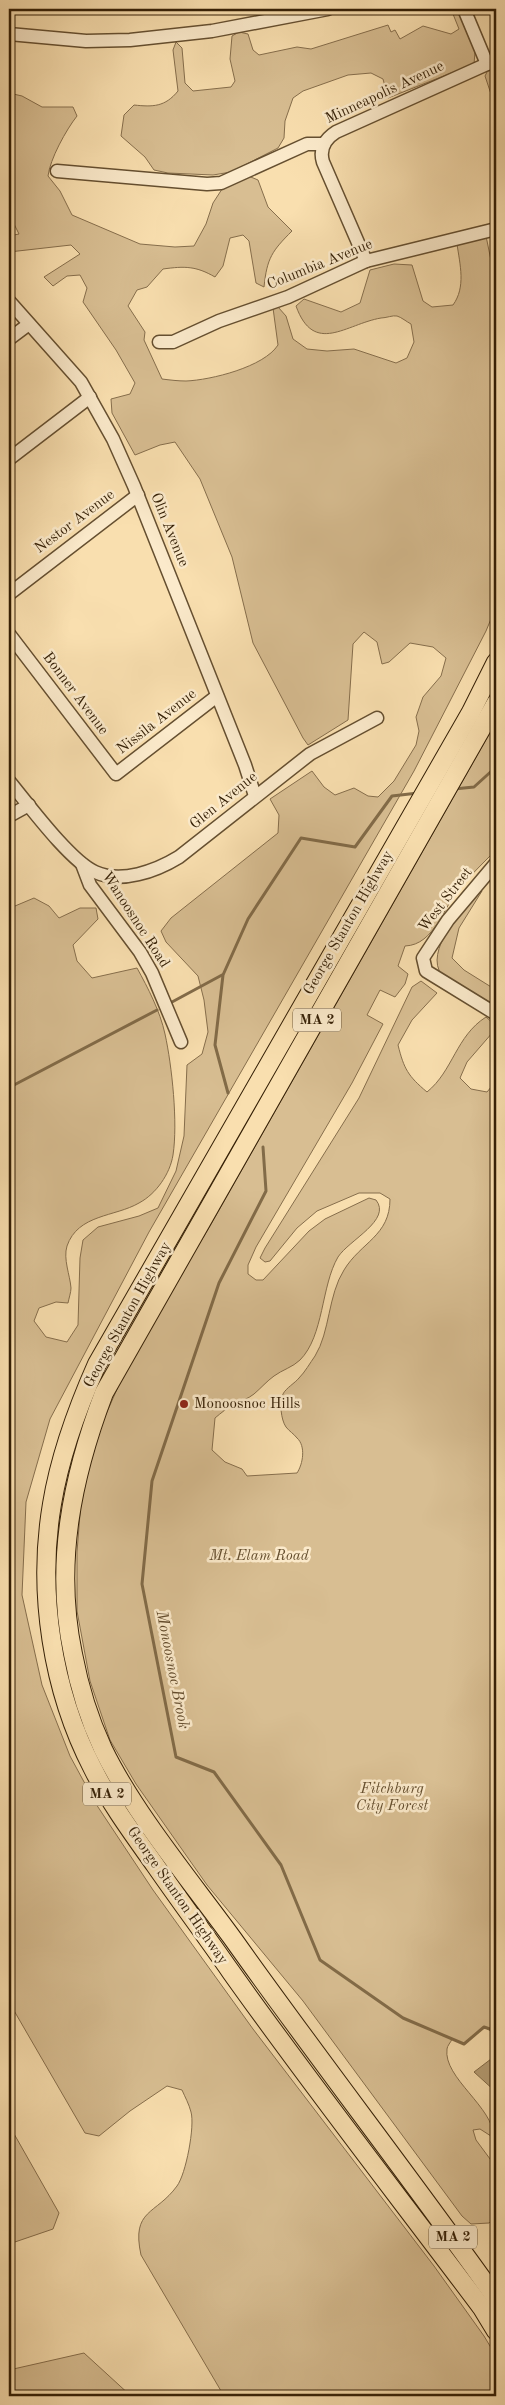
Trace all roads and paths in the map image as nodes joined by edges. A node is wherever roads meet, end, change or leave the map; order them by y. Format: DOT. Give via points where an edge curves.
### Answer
graph roads {
  1 [pos="328,9"];
  2 [pos="464,9"];
  3 [pos="9,34"];
  4 [pos="492,62"];
  5 [pos="324,144"];
  6 [pos="57,171"];
  7 [pos="496,229"];
  8 [pos="366,260"];
  9 [pos="9,301"];
  10 [pos="28,324"];
  11 [pos="9,339"];
  12 [pos="159,342"];
  13 [pos="90,397"];
  14 [pos="9,460"];
  15 [pos="138,495"];
  16 [pos="9,594"];
  17 [pos="9,634"];
  18 [pos="496,662"];
  19 [pos="217,696"];
  20 [pos="496,702"];
  21 [pos="377,718"];
  22 [pos="116,774"];
  23 [pos="9,781"];
  24 [pos="255,796"];
  25 [pos="28,805"];
  26 [pos="9,816"];
  27 [pos="496,863"];
  28 [pos="82,864"];
  29 [pos="496,1014"];
  30 [pos="181,1042"];
  31 [pos="496,2298"];
  32 [pos="496,2331"];
  1 -- 3 [label="street" via="212,31 130,40 86,41"];
  2 -- 4 [label="street"];
  4 -- 5 [label="street, Minneapolis Avenue" via="336,132"];
  5 -- 6 [label="street, Minneapolis Avenue" via="307,144 221,183"];
  5 -- 8 [label="street" via="323,162"];
  7 -- 8 [label="street, Columbia Avenue"];
  8 -- 12 [label="street, Columbia Avenue" via="288,297 219,321 173,342"];
  9 -- 10 [label="street, Olin Avenue"];
  10 -- 11 [label="street"];
  10 -- 13 [label="street, Olin Avenue" via="81,382"];
  13 -- 14 [label="street"];
  13 -- 15 [label="street, Olin Avenue"];
  15 -- 16 [label="street, Nestor Avenue"];
  15 -- 19 [label="street, Olin Avenue"];
  17 -- 22 [label="street, Bonner Avenue"];
  18 -- 32 [label="highway, George Stanton Highway / MA 2" via="98,1364 71,1428 54,1494 48,1549 55,1657 67,1708 88,1759 112,1802 279,2039"];
  19 -- 22 [label="street, Nissila Avenue"];
  19 -- 24 [label="street, Olin Avenue"];
  20 -- 31 [label="highway, George Stanton Highway / MA 2" via="104,1393 73,1494 64,1580 70,1637 81,1688 98,1738 120,1778 269,1990 410,2176"];
  21 -- 24 [label="street, Glen Avenue" via="310,754"];
  23 -- 25 [label="street, Wanoosnoc Road"];
  24 -- 28 [label="street, Glen Avenue" via="185,853 160,868 118,876 97,873"];
  25 -- 26 [label="street"];
  25 -- 28 [label="street, Wanoosnoc Road"];
  27 -- 29 [label="street, West Street" via="448,920 423,958 426,971"];
  28 -- 30 [label="street, Wanoosnoc Road" via="90,886 152,973"];
}
